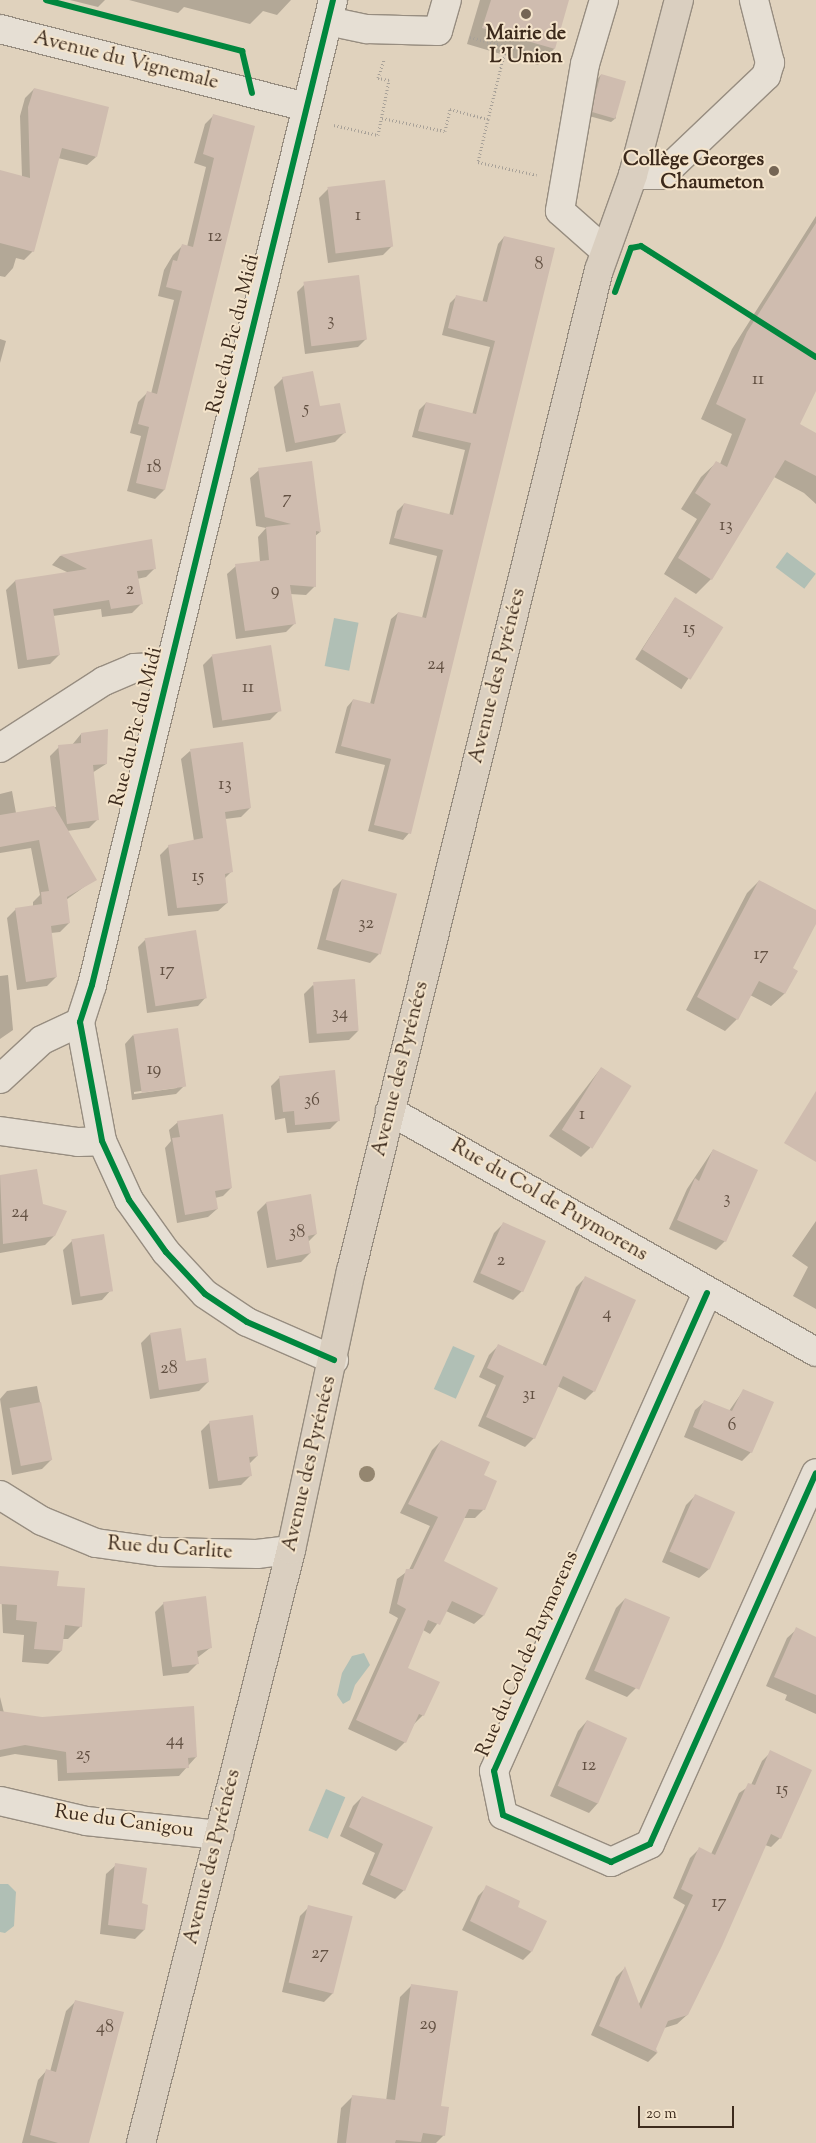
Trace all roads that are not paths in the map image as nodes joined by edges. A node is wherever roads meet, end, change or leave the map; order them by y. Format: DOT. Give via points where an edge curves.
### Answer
graph roads {
  1 [pos="447,0"];
  2 [pos="604,0"];
  3 [pos="679,0"];
  4 [pos="754,0"];
  5 [pos="330,10"];
  6 [pos="0,29"];
  7 [pos="306,107"];
  8 [pos="633,175"];
  9 [pos="618,250"];
  10 [pos="169,667"];
  11 [pos="0,748"];
  12 [pos="80,1022"];
  13 [pos="0,1079"];
  14 [pos="390,1111"];
  15 [pos="0,1131"];
  16 [pos="102,1141"];
  17 [pos="707,1293"];
  18 [pos="816,1352"];
  19 [pos="334,1360"];
  20 [pos="816,1473"];
  21 [pos="0,1495"];
  22 [pos="291,1550"];
  23 [pos="0,1801"];
  24 [pos="219,1835"];
  25 [pos="141,2143"];
  1 -- 5 [label="street" via="438,31 367,29"];
  2 -- 9 [label="street" via="586,64 560,211"];
  3 -- 8 [label="main road, Avenue des Pyrénées"];
  4 -- 8 [label="street" via="770,63 766,76 662,175"];
  5 -- 7 [label="street, Rue du Pic du Midi"];
  6 -- 7 [label="street, Avenue du Vignemale"];
  7 -- 10 [label="street, Rue du Pic du Midi"];
  8 -- 9 [label="main road, Avenue des Pyrénées"];
  9 -- 14 [label="main road, Avenue des Pyrénées"];
  10 -- 11 [label="street" via="134,668 104,681"];
  10 -- 12 [label="street, Rue du Pic du Midi" via="92,985"];
  12 -- 13 [label="street" via="42,1040"];
  12 -- 16 [label="street, Rue du Pic du Midi"];
  14 -- 17 [label="street, Rue du Col de Puymorens"];
  14 -- 19 [label="main road, Avenue des Pyrénées" via="351,1271"];
  15 -- 16 [label="street" via="78,1142"];
  16 -- 19 [label="street, Rue du Pic du Midi" via="129,1200 166,1252 205,1294 246,1322"];
  17 -- 18 [label="street, Rue du Col de Puymorens"];
  17 -- 20 [label="street, Rue du Col de Puymorens" via="494,1771 502,1815 611,1862 650,1844"];
  19 -- 22 [label="main road, Avenue des Pyrénées"];
  21 -- 22 [label="street, Rue du Carlite" via="42,1521 96,1543 161,1552 257,1554"];
  22 -- 24 [label="main road, Avenue des Pyrénées"];
  23 -- 24 [label="street, Rue du Canigou" via="86,1822"];
  24 -- 25 [label="main road, Avenue des Pyrénées"];
}
